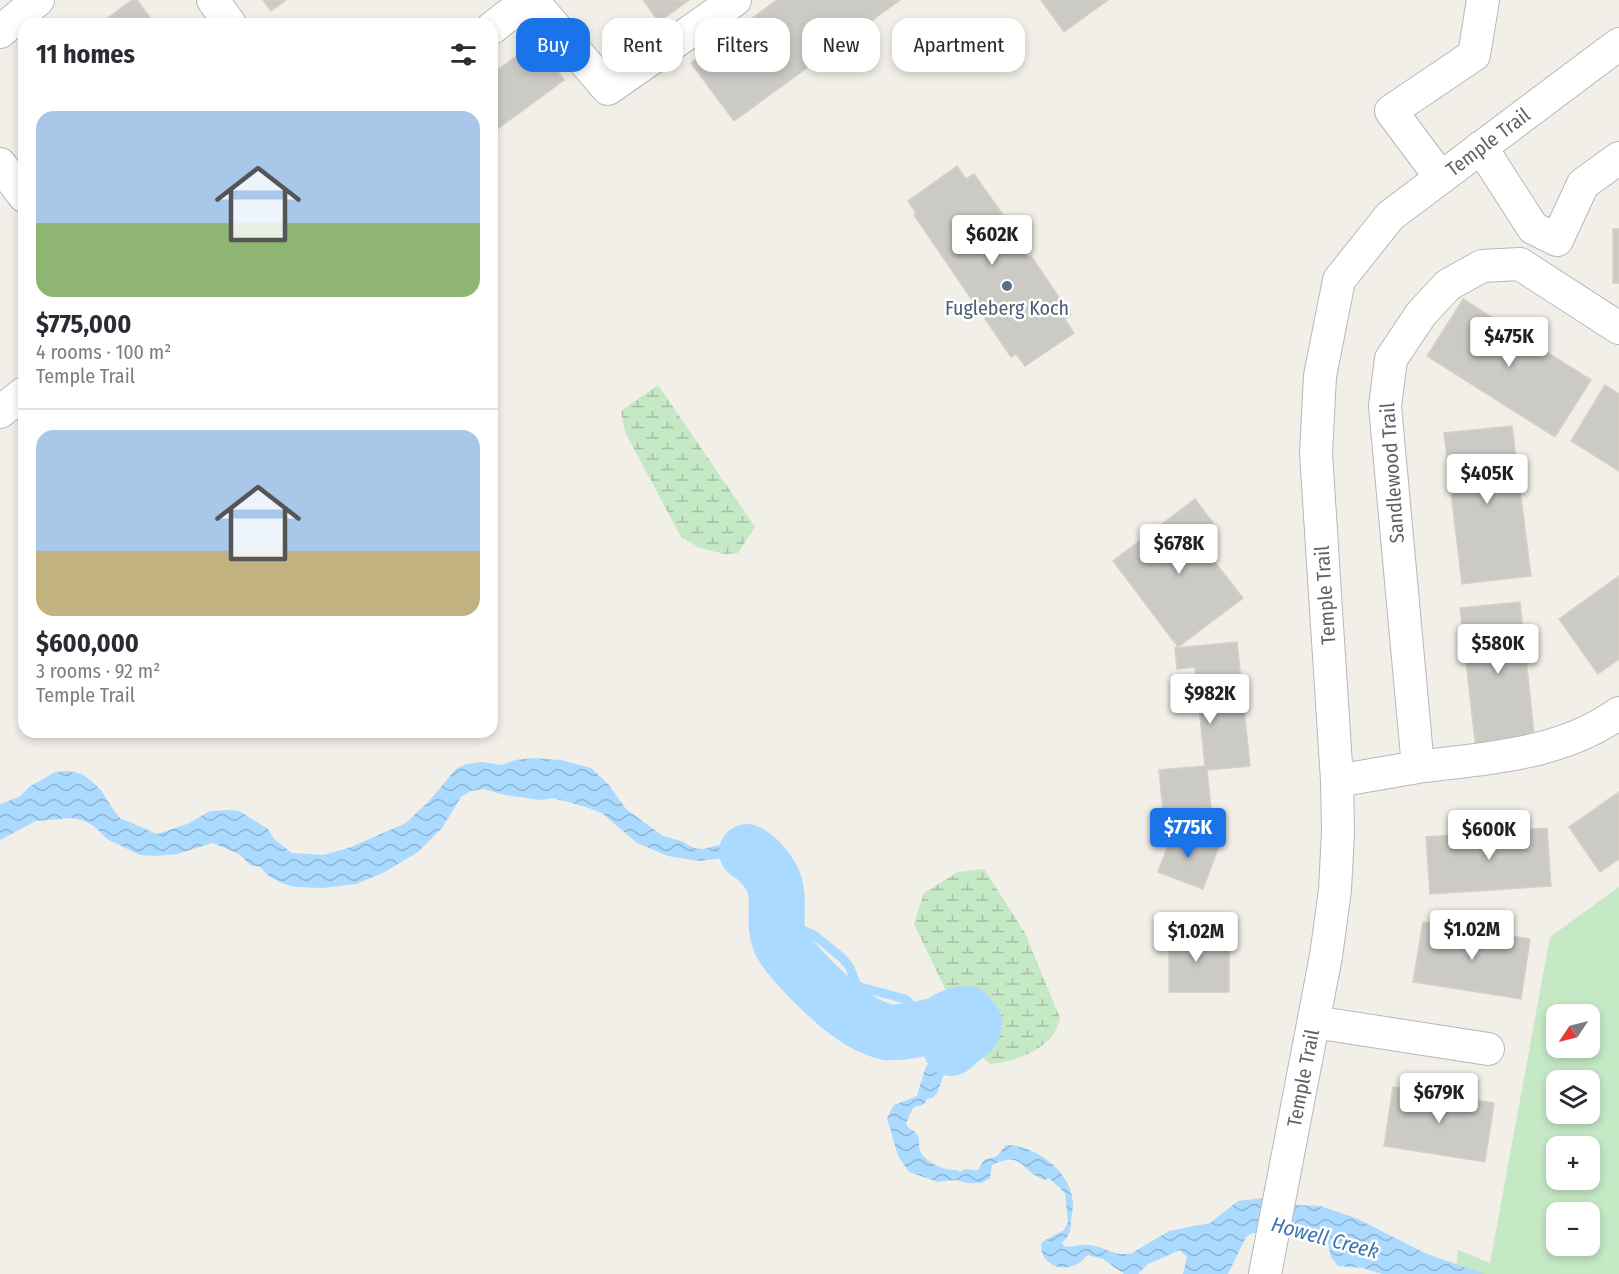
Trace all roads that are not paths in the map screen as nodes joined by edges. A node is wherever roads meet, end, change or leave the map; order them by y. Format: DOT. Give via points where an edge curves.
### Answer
graph roads {
  1 [pos="38,0"];
  2 [pos="213,0"];
  3 [pos="530,0"];
  4 [pos="735,0"];
  5 [pos="1483,0"];
  6 [pos="226,18"];
  7 [pos="498,24"];
  8 [pos="0,32"];
  9 [pos="1619,44"];
  10 [pos="1481,147"];
  11 [pos="1619,158"];
  12 [pos="0,164"];
  13 [pos="1441,178"];
  14 [pos="18,188"];
  15 [pos="1619,328"];
  16 [pos="18,398"];
  17 [pos="0,412"];
  18 [pos="1619,712"];
  19 [pos="1418,767"];
  20 [pos="1337,781"];
  21 [pos="1314,1022"];
  22 [pos="1488,1049"];
  23 [pos="1267,1266"];
  1 -- 8 [label="street"];
  2 -- 6 [label="street"];
  3 -- 4 [label="street" via="608,89"];
  3 -- 7 [label="street"];
  5 -- 13 [label="street" via="1474,55 1391,111"];
  9 -- 10 [label="street, Temple Trail"];
  10 -- 11 [label="street" via="1533,228 1557,240 1583,184"];
  10 -- 13 [label="street, Temple Trail"];
  12 -- 14 [label="street"];
  13 -- 20 [label="street, Temple Trail" via="1390,216 1340,280 1320,376 1316,453"];
  15 -- 19 [label="street, Sandlewood Trail" via="1520,264 1482,266 1448,285 1421,314 1391,359 1385,406"];
  16 -- 17 [label="street"];
  18 -- 19 [label="street" via="1563,742 1527,753"];
  19 -- 20 [label="street"];
  20 -- 21 [label="street, Temple Trail" via="1335,890"];
  21 -- 22 [label="street"];
  21 -- 23 [label="street, Temple Trail"];
}
